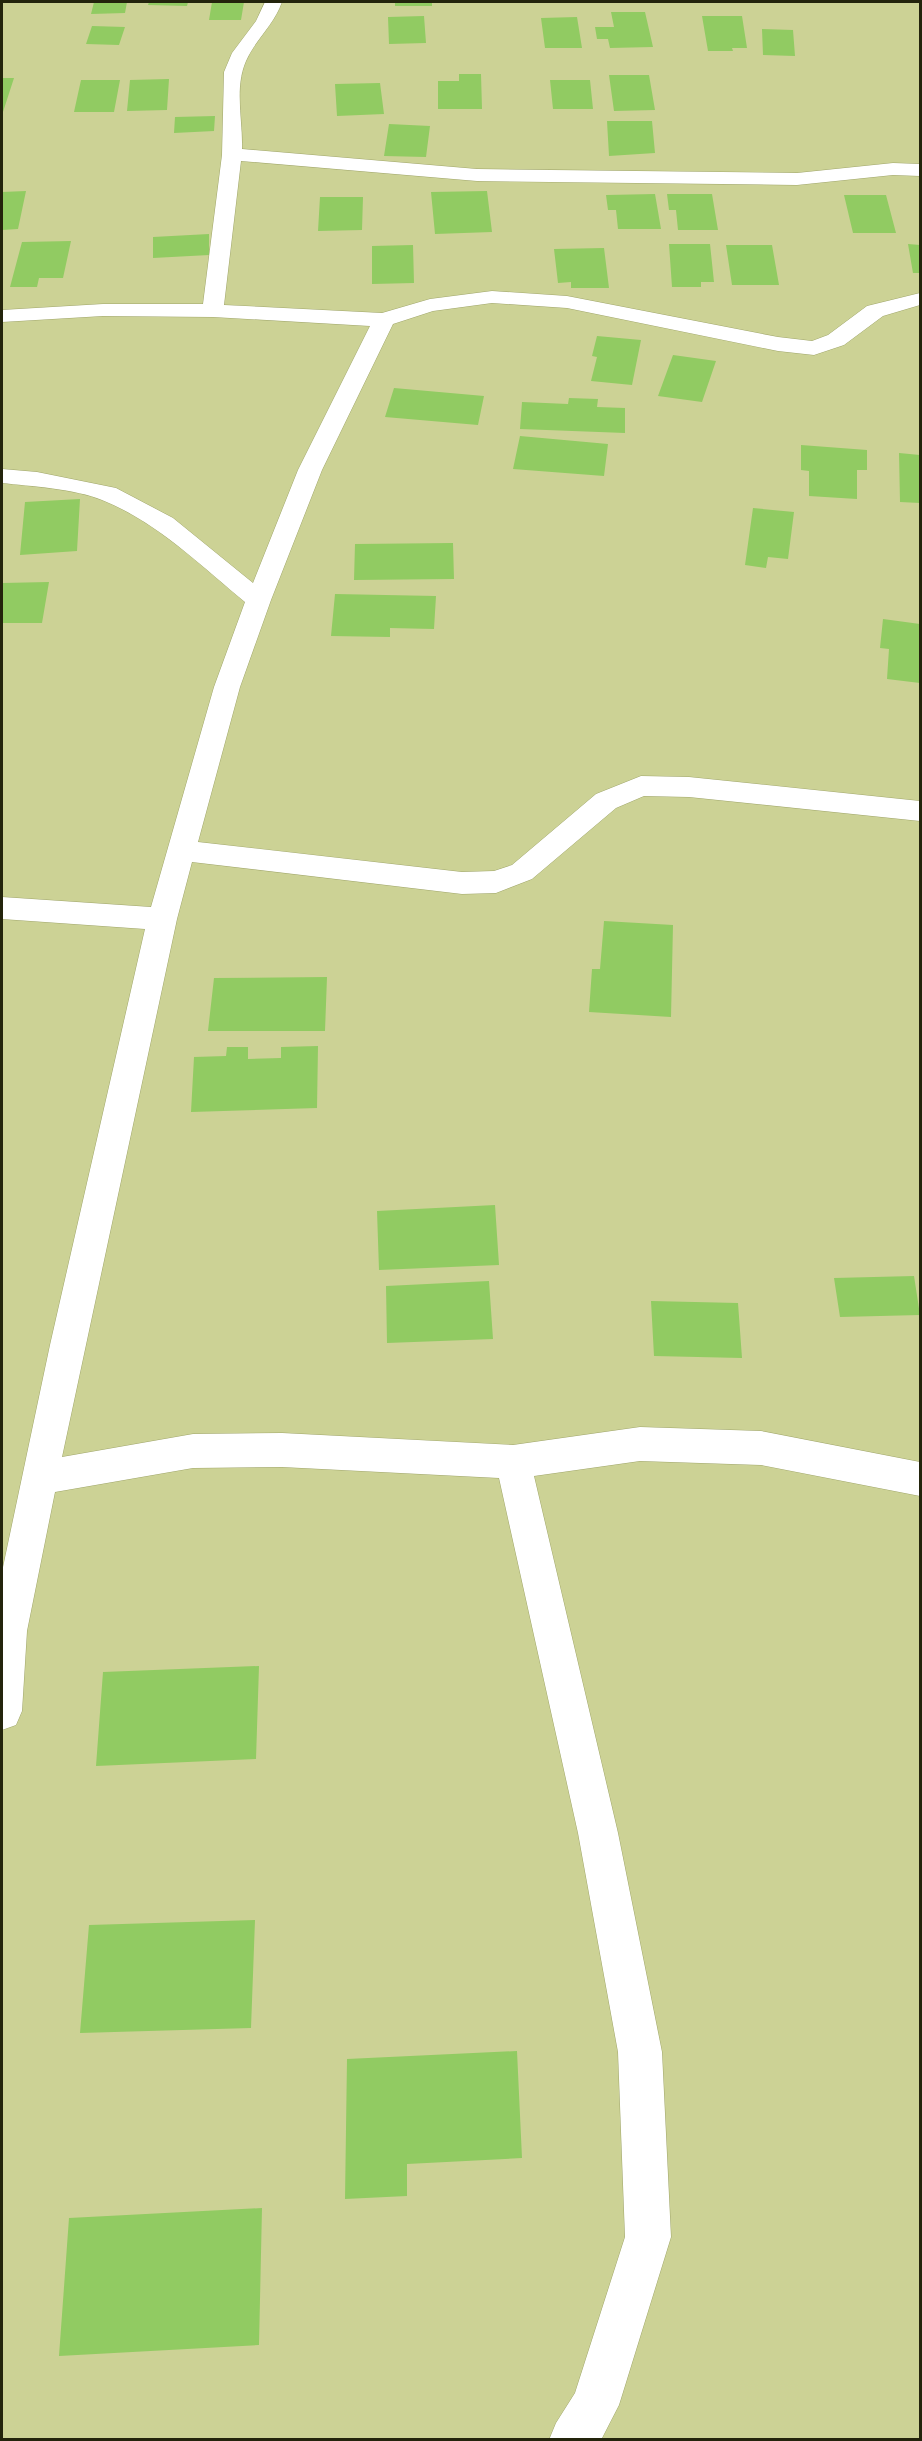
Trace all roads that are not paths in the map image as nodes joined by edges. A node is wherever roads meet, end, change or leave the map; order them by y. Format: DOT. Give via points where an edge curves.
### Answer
graph roads {
  1 [pos="273,2"];
  2 [pos="232,154"];
  3 [pos="921,170"];
  4 [pos="921,299"];
  5 [pos="213,311"];
  6 [pos="2,316"];
  7 [pos="384,320"];
  8 [pos="2,476"];
  9 [pos="258,600"];
  10 [pos="921,811"];
  11 [pos="183,851"];
  12 [pos="2,908"];
  13 [pos="162,919"];
  14 [pos="513,1462"];
  15 [pos="40,1478"];
  16 [pos="921,1479"];
  17 [pos="2,1711"];
  18 [pos="573,2439"];
  1 -- 2 [label="street" via="270,15 238,54 232,74"];
  2 -- 3 [label="street" via="477,175 796,179 893,169"];
  2 -- 5 [label="street"];
  4 -- 7 [label="street" via="875,311 836,340 814,348 567,302 492,297 430,305"];
  5 -- 6 [label="street" via="103,310"];
  5 -- 7 [label="street"];
  7 -- 9 [label="street" via="310,470"];
  8 -- 9 [label="street" via="108,493 164,523"];
  9 -- 11 [label="street" via="227,687"];
  10 -- 11 [label="street" via="689,786 641,786 606,801 522,872 496,882 462,883"];
  11 -- 13 [label="street"];
  12 -- 13 [label="street"];
  13 -- 15 [label="street"];
  14 -- 15 [label="street" via="282,1450 193,1451"];
  14 -- 16 [label="street" via="640,1444 761,1448"];
  14 -- 18 [label="street" via="598,1833 640,2052 648,2237 595,2405"];
  15 -- 17 [label="street" via="8,1632"];
}
